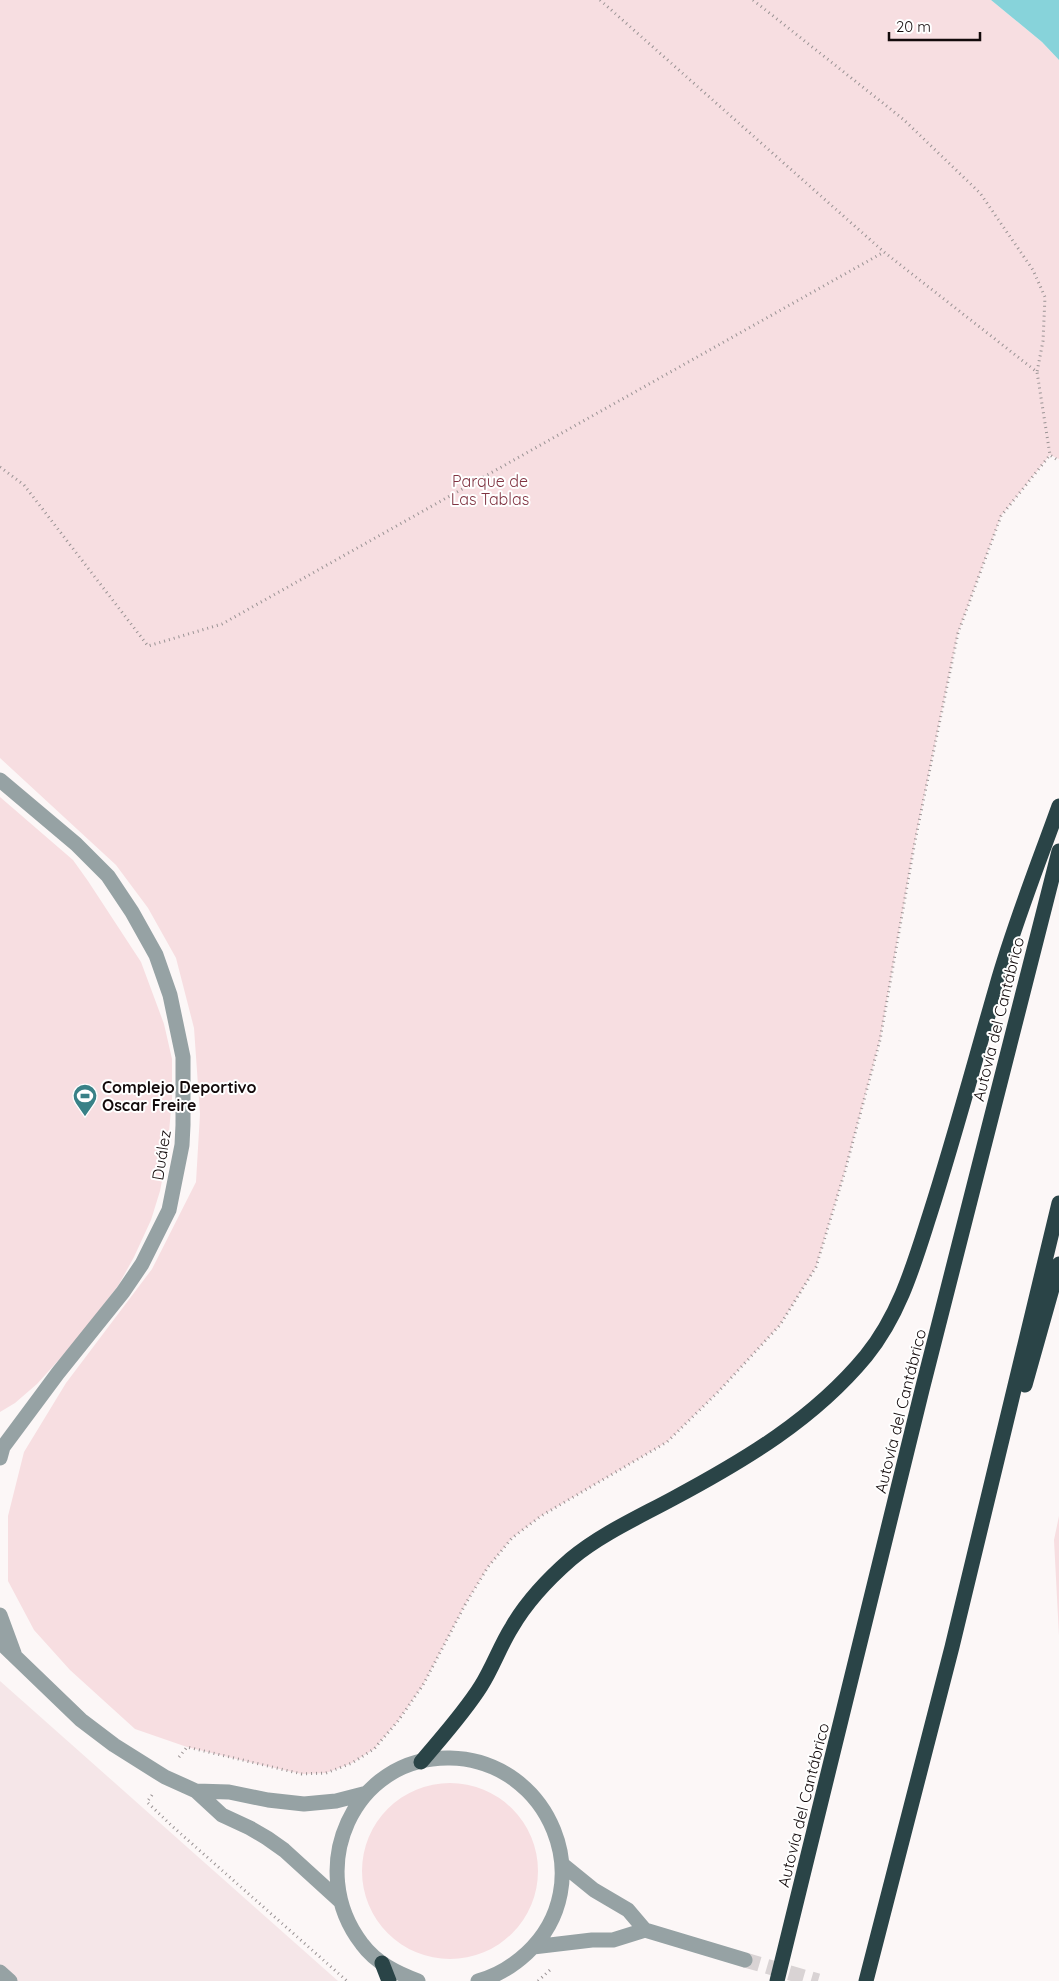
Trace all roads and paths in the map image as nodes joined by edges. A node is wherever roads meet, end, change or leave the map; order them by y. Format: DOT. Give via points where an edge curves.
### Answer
graph roads {
  1 [pos="600,0"];
  2 [pos="753,0"];
  3 [pos="884,252"];
  4 [pos="1037,372"];
  5 [pos="1050,455"];
  6 [pos="1059,461"];
  7 [pos="0,467"];
  8 [pos="0,780"];
  9 [pos="1059,806"];
  10 [pos="1059,851"];
  11 [pos="1059,1203"];
  12 [pos="1059,1264"];
  13 [pos="0,1458"];
  14 [pos="0,1615"];
  15 [pos="0,1642"];
  16 [pos="952,1647"];
  17 [pos="16,1656"];
  18 [pos="421,1762"];
  19 [pos="165,1777"];
  20 [pos="196,1791"];
  21 [pos="367,1794"];
  22 [pos="562,1864"];
  23 [pos="340,1901"];
  24 [pos="645,1930"];
  25 [pos="533,1947"];
  26 [pos="745,1960"];
  27 [pos="382,1963"];
  28 [pos="0,1972"];
  29 [pos="10,1981"];
  30 [pos="347,1981"];
  31 [pos="389,1981"];
  32 [pos="418,1981"];
  33 [pos="478,1981"];
  34 [pos="777,1981"];
  35 [pos="866,1981"];
  1 -- 3 [label="path"];
  2 -- 4 [label="path" via="903,119 980,193 1033,270 1045,297 1043,341"];
  3 -- 4 [label="path"];
  3 -- 7 [label="path" via="222,624 148,646 24,485"];
  4 -- 5 [label="path"];
  5 -- 6 [label="path"];
  5 -- 19 [label="path" via="1001,516 958,633 915,840 880,1040 846,1171 816,1268 780,1325 667,1442 541,1516 512,1538 488,1567 466,1603 423,1685 374,1749 352,1764 326,1773 302,1774 187,1747"];
  8 -- 13 [label="street, Duález" via="76,844 108,876 156,955 170,995 183,1057 183,1125 169,1210 142,1264 3,1447"];
  9 -- 18 [label="highway" via="997,984 952,1146 906,1287 890,1322 867,1355 841,1383 780,1436 738,1463 601,1538 572,1558 523,1609 469,1705"];
  10 -- 34 [label="highway, Autovía del Cantábrico"];
  11 -- 16 [label="highway"];
  12 -- 16 [label="highway"];
  14 -- 17 [label="street"];
  15 -- 17 [label="street"];
  16 -- 35 [label="highway"];
  17 -- 19 [label="street" via="81,1720"];
  18 -- 21 [label="street" via="383,1779"];
  18 -- 22 [label="street" via="450,1758 478,1762 504,1772 527,1789 545,1811 557,1836"];
  19 -- 20 [label="street"];
  19 -- 30 [label="path" via="147,1802"];
  20 -- 21 [label="street" via="229,1792 304,1804"];
  20 -- 23 [label="street" via="222,1815 284,1850"];
  21 -- 23 [label="street" via="353,1812 337,1855"];
  22 -- 24 [label="street" via="594,1890 628,1910"];
  22 -- 25 [label="street" via="562,1887 556,1908 547,1929"];
  23 -- 27 [label="street" via="349,1925 363,1946"];
  24 -- 25 [label="street" via="613,1940"];
  24 -- 26 [label="street"];
  25 -- 33 [label="street" via="518,1962"];
  27 -- 31 [label="highway"];
  27 -- 32 [label="street"];
  28 -- 29 [label="street"];
}
